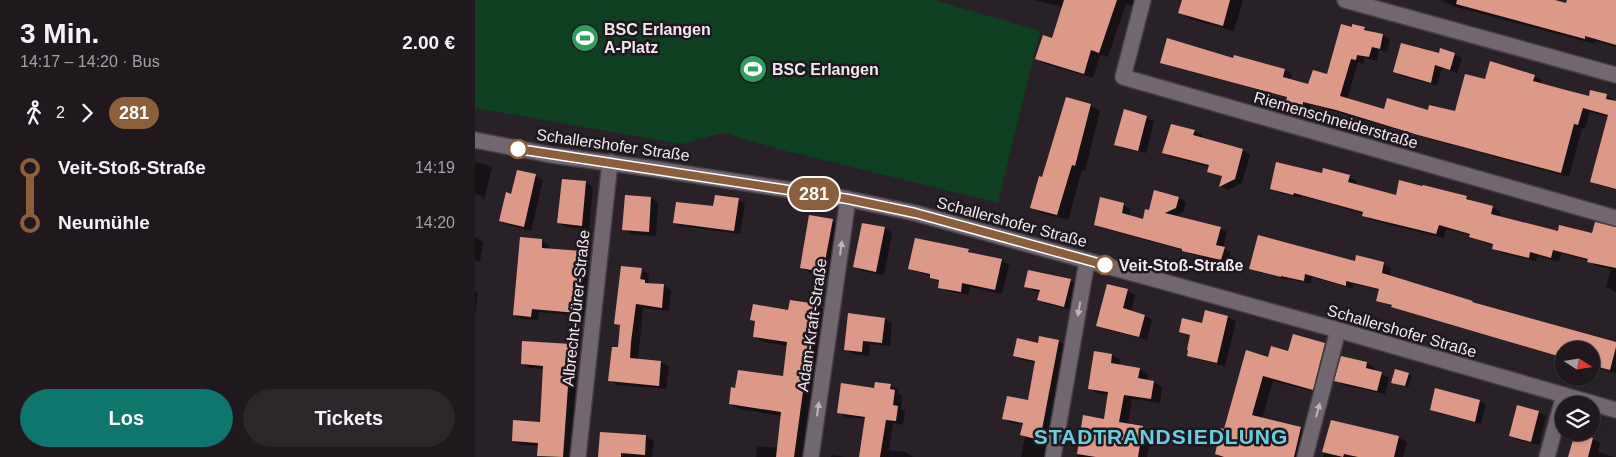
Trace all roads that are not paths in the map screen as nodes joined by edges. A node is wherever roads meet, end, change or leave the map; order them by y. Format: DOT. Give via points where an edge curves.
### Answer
graph roads {
  1 [pos="1143,0"];
  2 [pos="1345,0"];
  3 [pos="1616,75"];
  4 [pos="475,140"];
  5 [pos="610,162"];
  6 [pos="848,199"];
  7 [pos="1616,218"];
  8 [pos="1087,261"];
  9 [pos="1338,330"];
  10 [pos="1564,395"];
  11 [pos="1616,410"];
  12 [pos="578,457"];
  13 [pos="811,457"];
  14 [pos="1053,457"];
  15 [pos="1305,457"];
  16 [pos="1547,457"];
  1 -- 7 [label="street, Riemenschneiderstraße" via="1123,77"];
  2 -- 3 [label="street"];
  4 -- 5 [label="street, Schallershofer Straße" via="551,155"];
  5 -- 6 [label="street, Schallershofer Straße"];
  5 -- 12 [label="street, Albrecht-Dürer-Straße"];
  6 -- 8 [label="street, Schallershofer Straße" via="915,213"];
  13 -- 6 [label="street, Adam-Kraft-Straße, one-way"];
  8 -- 9 [label="street, Schallershofer Straße"];
  8 -- 14 [label="street, one-way"];
  9 -- 10 [label="street, Schallershofer Straße"];
  15 -- 9 [label="street, one-way"];
  10 -- 11 [label="street, Schallershofer Straße"];
  10 -- 16 [label="street"];
}
